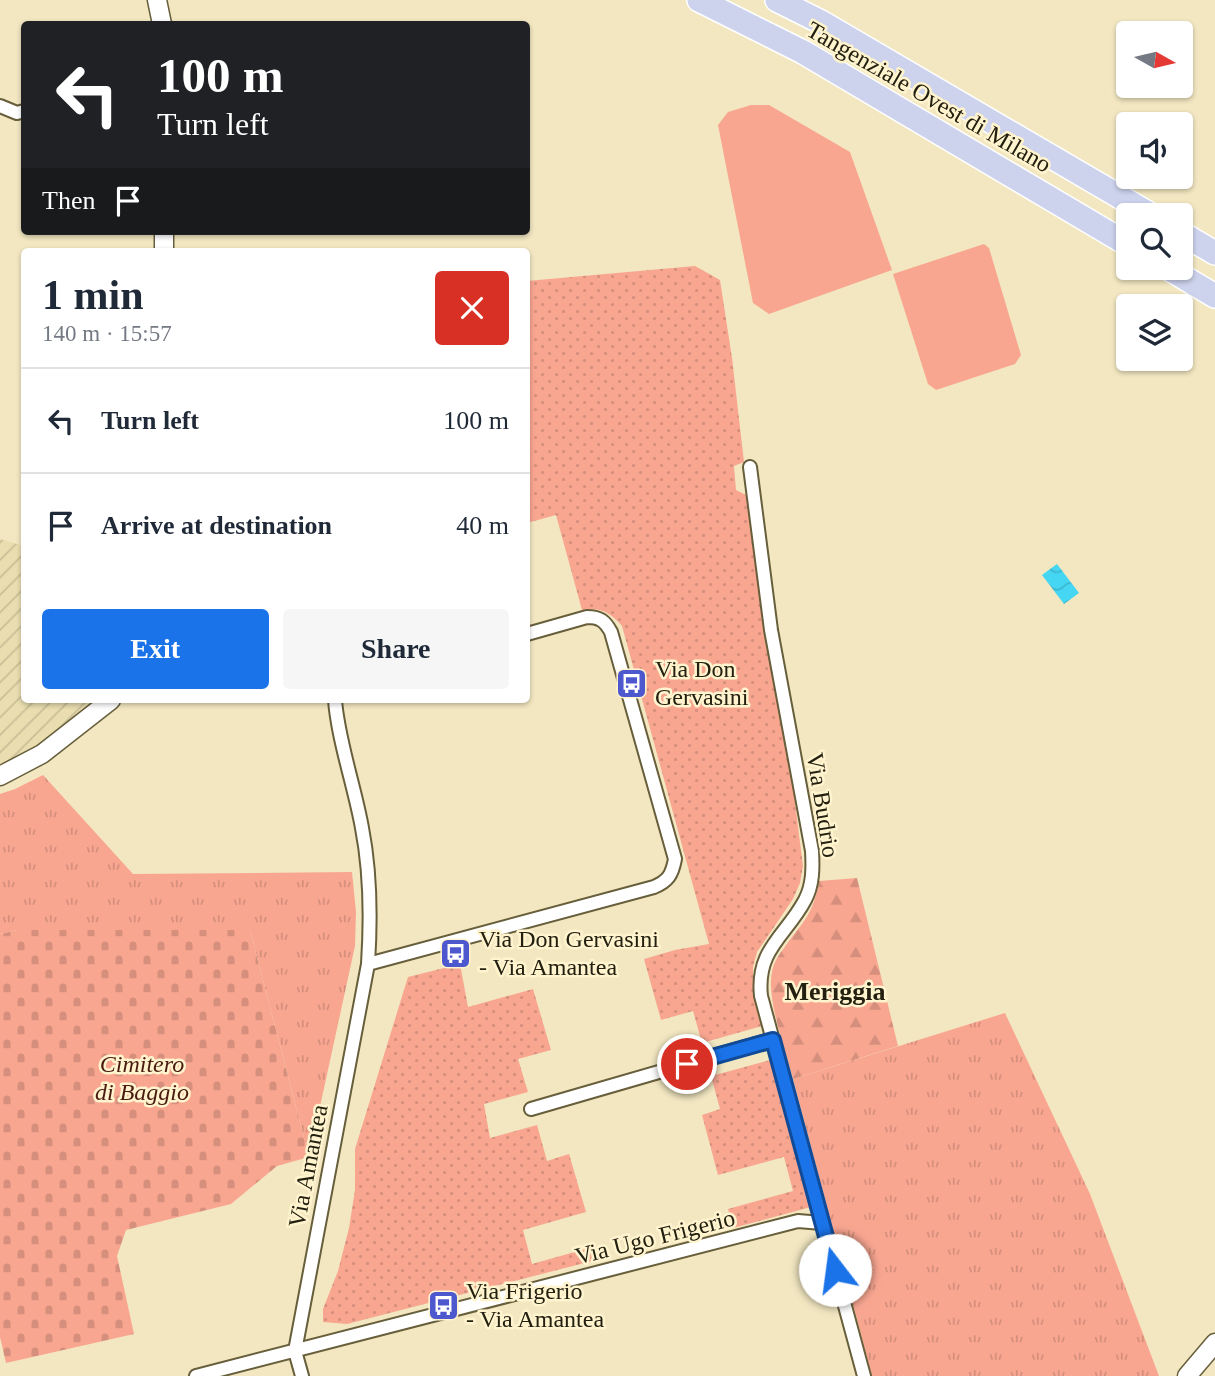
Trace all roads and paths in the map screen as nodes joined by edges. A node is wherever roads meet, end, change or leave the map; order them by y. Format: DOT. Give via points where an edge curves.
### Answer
graph roads {
  1 [pos="157,0"];
  2 [pos="699,0"];
  3 [pos="777,0"];
  4 [pos="161,21"];
  5 [pos="0,106"];
  6 [pos="21,112"];
  7 [pos="1130,203"];
  8 [pos="1116,237"];
  9 [pos="1193,240"];
  10 [pos="1215,253"];
  11 [pos="1188,280"];
  12 [pos="1215,296"];
  13 [pos="750,467"];
  14 [pos="530,633"];
  15 [pos="107,703"];
  16 [pos="336,703"];
  17 [pos="0,776"];
  18 [pos="368,964"];
  19 [pos="773,1040"];
  20 [pos="531,1108"];
  21 [pos="822,1223"];
  22 [pos="1215,1343"];
  23 [pos="295,1351"];
  24 [pos="196,1376"];
  25 [pos="302,1376"];
  26 [pos="864,1376"];
  27 [pos="1186,1376"];
  1 -- 4 [label="street"];
  2 -- 8 [label="highway, Tangenziale Ovest di Milano" via="803,52"];
  3 -- 7 [label="highway, Tangenziale Ovest di Milano"];
  5 -- 6 [label="street"];
  9 -- 10 [label="highway"];
  11 -- 12 [label="highway"];
  13 -- 19 [label="street, Via Budrio" via="771,630 812,857 805,900 762,964 761,996"];
  14 -- 18 [label="street" via="587,617 606,622 675,859 671,876 654,887"];
  15 -- 17 [label="street" via="42,754"];
  16 -- 18 [label="street, Via Amantea" via="367,862"];
  18 -- 23 [label="street, Via Amantea"];
  19 -- 20 [label="street"];
  19 -- 21 [label="street, Via Budrio"];
  21 -- 23 [label="street, Via Ugo Frigerio" via="798,1222"];
  21 -- 26 [label="street, Via Budrio"];
  22 -- 27 [label="street"];
  23 -- 24 [label="street, Via Ugo Frigerio"];
  23 -- 25 [label="street, Via Amantea"];
}
